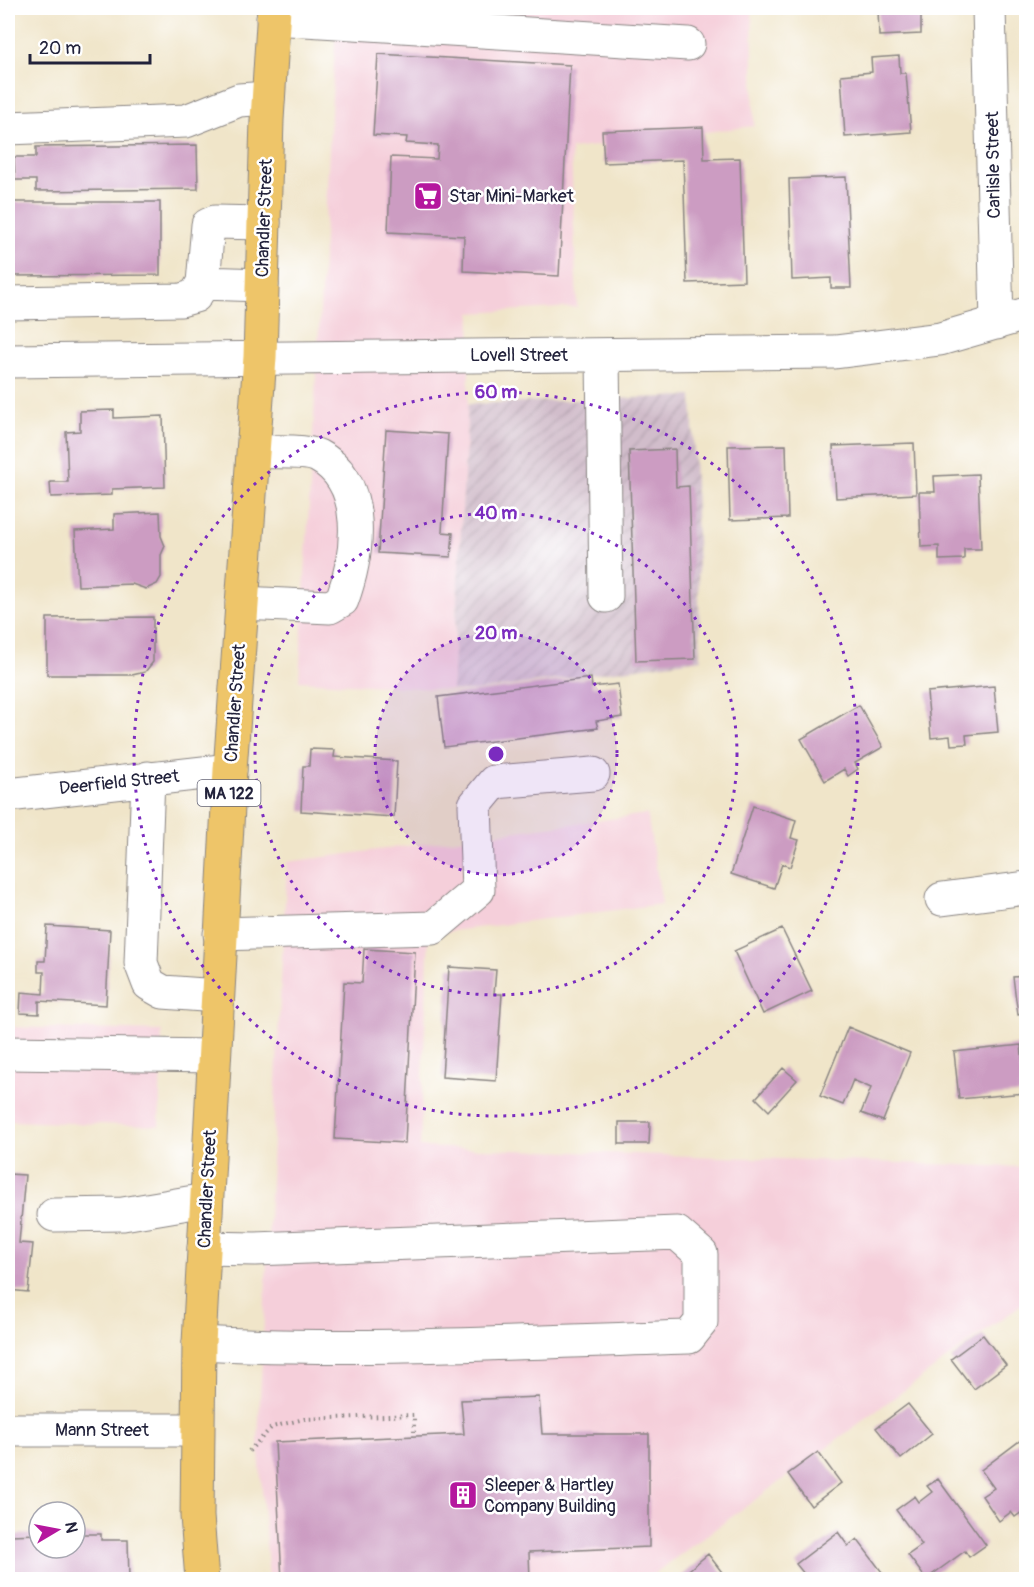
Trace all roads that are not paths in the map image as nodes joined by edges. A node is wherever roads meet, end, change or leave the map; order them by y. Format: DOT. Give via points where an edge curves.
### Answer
graph roads {
  1 [pos="988,8"];
  2 [pos="273,13"];
  3 [pos="688,44"];
  4 [pos="268,99"];
  5 [pos="8,128"];
  6 [pos="264,223"];
  7 [pos="203,284"];
  8 [pos="262,285"];
  9 [pos="8,303"];
  10 [pos="1012,318"];
  11 [pos="603,355"];
  12 [pos="260,357"];
  13 [pos="8,360"];
  14 [pos="254,452"];
  15 [pos="606,596"];
  16 [pos="242,603"];
  17 [pos="230,770"];
  18 [pos="593,774"];
  19 [pos="148,778"];
  20 [pos="8,795"];
  21 [pos="1026,888"];
  22 [pos="942,898"];
  23 [pos="220,934"];
  24 [pos="217,996"];
  25 [pos="8,1053"];
  26 [pos="214,1056"];
  27 [pos="206,1200"];
  28 [pos="54,1215"];
  29 [pos="204,1248"];
  30 [pos="199,1343"];
  31 [pos="8,1430"];
  32 [pos="197,1430"];
  33 [pos="202,1580"];
  1 -- 10 [label="street, Carlisle Street"];
  2 -- 3 [label="street"];
  2 -- 4 [label="main road, Chandler Street / MA 122"];
  4 -- 5 [label="street" via="239,100 186,121"];
  4 -- 6 [label="main road, Chandler Street / MA 122"];
  6 -- 7 [label="street" via="208,225"];
  6 -- 8 [label="main road, Chandler Street / MA 122"];
  7 -- 8 [label="street"];
  7 -- 9 [label="street" via="195,296 181,300"];
  8 -- 12 [label="main road, Chandler Street / MA 122"];
  10 -- 11 [label="street, Lovell Street" via="940,339 845,352"];
  11 -- 12 [label="street, Lovell Street"];
  11 -- 15 [label="street"];
  12 -- 13 [label="street, Lovell Street"];
  12 -- 14 [label="main road, Chandler Street / MA 122"];
  14 -- 16 [label="main road, Chandler Street / MA 122"];
  14 -- 16 [label="street" via="317,456 333,469 351,495 355,518 353,554 342,600 330,607"];
  16 -- 17 [label="main road, Chandler Street / MA 122"];
  17 -- 19 [label="street, Deerfield Street"];
  17 -- 23 [label="main road, Chandler Street / MA 122"];
  18 -- 23 [label="street" via="494,782 475,806 478,890 434,927"];
  19 -- 20 [label="street, Deerfield Street"];
  19 -- 24 [label="street" via="141,963 149,984 163,992"];
  21 -- 22 [label="street"];
  23 -- 24 [label="main road, Chandler Street / MA 122"];
  24 -- 26 [label="main road, Chandler Street / MA 122"];
  25 -- 26 [label="street"];
  26 -- 27 [label="main road, Chandler Street / MA 122"];
  27 -- 28 [label="street" via="123,1214"];
  27 -- 29 [label="main road, Chandler Street / MA 122"];
  29 -- 30 [label="main road, Chandler Street / MA 122"];
  29 -- 30 [label="street" via="677,1233 701,1254 700,1322 689,1337 422,1346"];
  30 -- 32 [label="main road, Chandler Street / MA 122"];
  31 -- 32 [label="street, Mann Street"];
  32 -- 33 [label="main road, Chandler Street / MA 122"];
}
